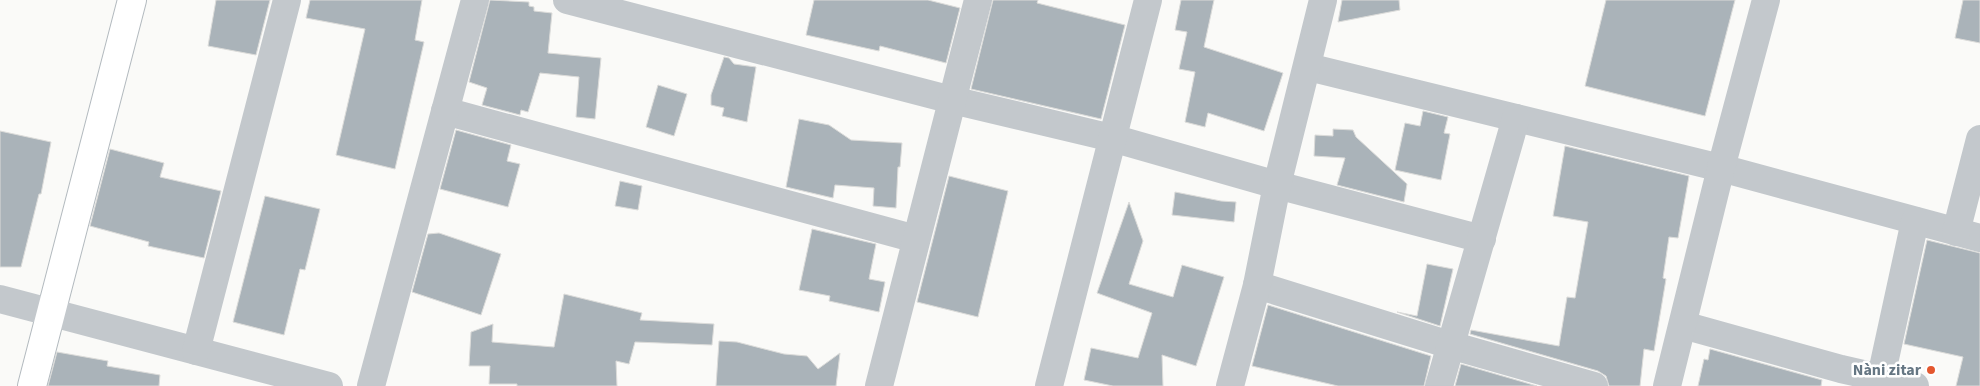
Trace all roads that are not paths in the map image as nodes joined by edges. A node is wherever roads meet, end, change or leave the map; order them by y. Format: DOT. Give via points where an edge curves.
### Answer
graph roads {
  1 [pos="132,0"];
  2 [pos="287,0"];
  3 [pos="476,0"];
  4 [pos="567,0"];
  5 [pos="978,0"];
  6 [pos="1148,0"];
  7 [pos="1323,0"];
  8 [pos="1766,0"];
  9 [pos="1308,67"];
  10 [pos="952,100"];
  11 [pos="445,111"];
  12 [pos="1516,118"];
  13 [pos="1112,138"];
  14 [pos="1980,140"];
  15 [pos="1721,168"];
  16 [pos="1277,185"];
  17 [pos="1915,221"];
  18 [pos="1968,235"];
  19 [pos="916,239"];
  20 [pos="1482,239"];
  21 [pos="1257,285"];
  22 [pos="0,299"];
  23 [pos="51,312"];
  24 [pos="1684,325"];
  25 [pos="1450,344"];
  26 [pos="196,350"];
  27 [pos="1881,377"];
  28 [pos="1839,378"];
  29 [pos="32,386"];
  30 [pos="327,386"];
  31 [pos="371,386"];
  32 [pos="879,386"];
  33 [pos="1050,386"];
  34 [pos="1230,386"];
  35 [pos="1439,386"];
  36 [pos="1594,386"];
  37 [pos="1668,386"];
  38 [pos="1915,386"];
  1 -- 23 [label="street"];
  2 -- 26 [label="street"];
  3 -- 11 [label="street"];
  4 -- 10 [label="street"];
  5 -- 10 [label="street"];
  6 -- 13 [label="street"];
  7 -- 9 [label="street"];
  8 -- 15 [label="street"];
  9 -- 12 [label="street"];
  9 -- 16 [label="street"];
  10 -- 13 [label="street"];
  10 -- 19 [label="street"];
  11 -- 19 [label="street"];
  11 -- 31 [label="street"];
  12 -- 15 [label="street"];
  12 -- 20 [label="street"];
  13 -- 16 [label="street"];
  13 -- 33 [label="street"];
  14 -- 18 [label="street"];
  15 -- 17 [label="street"];
  15 -- 24 [label="street"];
  16 -- 20 [label="street"];
  16 -- 21 [label="street"];
  17 -- 18 [label="street"];
  17 -- 27 [label="street"];
  19 -- 32 [label="street"];
  20 -- 25 [label="street"];
  21 -- 25 [label="street"];
  21 -- 34 [label="street"];
  22 -- 23 [label="street"];
  23 -- 26 [label="street"];
  23 -- 29 [label="street"];
  24 -- 28 [label="street"];
  24 -- 37 [label="street"];
  25 -- 35 [label="street"];
  25 -- 36 [label="street"];
  26 -- 30 [label="street"];
  27 -- 28 [label="street"];
  27 -- 38 [label="street"];
}
